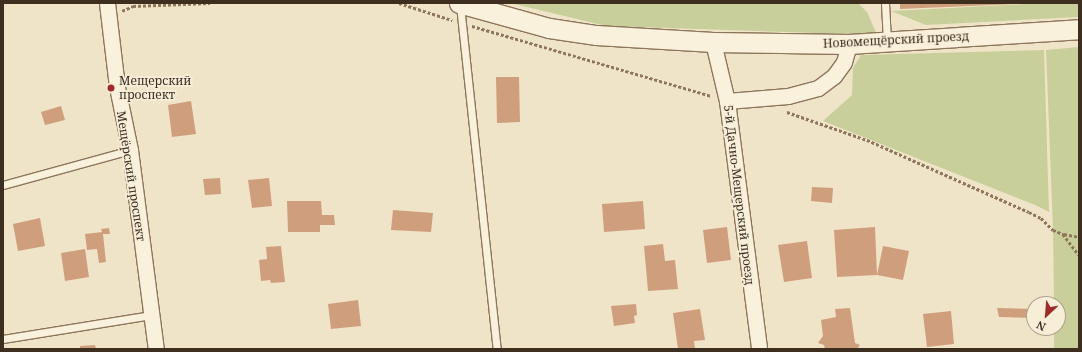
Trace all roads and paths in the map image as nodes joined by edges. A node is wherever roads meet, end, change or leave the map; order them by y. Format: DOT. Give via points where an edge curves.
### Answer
graph roads {
  1 [pos="210,3"];
  2 [pos="399,3"];
  3 [pos="459,3"];
  4 [pos="885,3"];
  5 [pos="108,10"];
  6 [pos="462,23"];
  7 [pos="1079,29"];
  8 [pos="713,42"];
  9 [pos="887,42"];
  10 [pos="849,44"];
  11 [pos="727,101"];
  12 [pos="781,109"];
  13 [pos="130,150"];
  14 [pos="3,185"];
  15 [pos="1064,234"];
  16 [pos="1079,237"];
  17 [pos="1079,255"];
  18 [pos="151,315"];
  19 [pos="3,339"];
  20 [pos="156,349"];
  21 [pos="497,349"];
  22 [pos="759,349"];
  1 -- 5 [label="path" via="133,6"];
  2 -- 6 [label="path"];
  3 -- 6 [label="lane"];
  3 -- 8 [label="street, Новомещёрский проезд" via="549,28 596,35"];
  4 -- 9 [label="lane"];
  5 -- 13 [label="street, Мещёрский проспект" via="117,87"];
  6 -- 11 [label="path"];
  6 -- 21 [label="lane"];
  7 -- 9 [label="street, Новомещёрский проезд"];
  8 -- 10 [label="street, Новомещёрский проезд"];
  8 -- 11 [label="street, 5-й Дачно-Мещерский проезд"];
  9 -- 10 [label="street, Новомещёрский проезд"];
  10 -- 11 [label="street" via="844,62 834,76 818,88 788,96"];
  11 -- 22 [label="street, 5-й Дачно-Мещерский проезд"];
  12 -- 15 [label="path" via="867,140 1029,212 1041,218 1053,230"];
  13 -- 14 [label="lane"];
  13 -- 18 [label="street, Мещёрский проспект"];
  15 -- 16 [label="path"];
  15 -- 17 [label="path"];
  18 -- 19 [label="lane"];
  18 -- 20 [label="street, Мещёрский проспект"];
}
